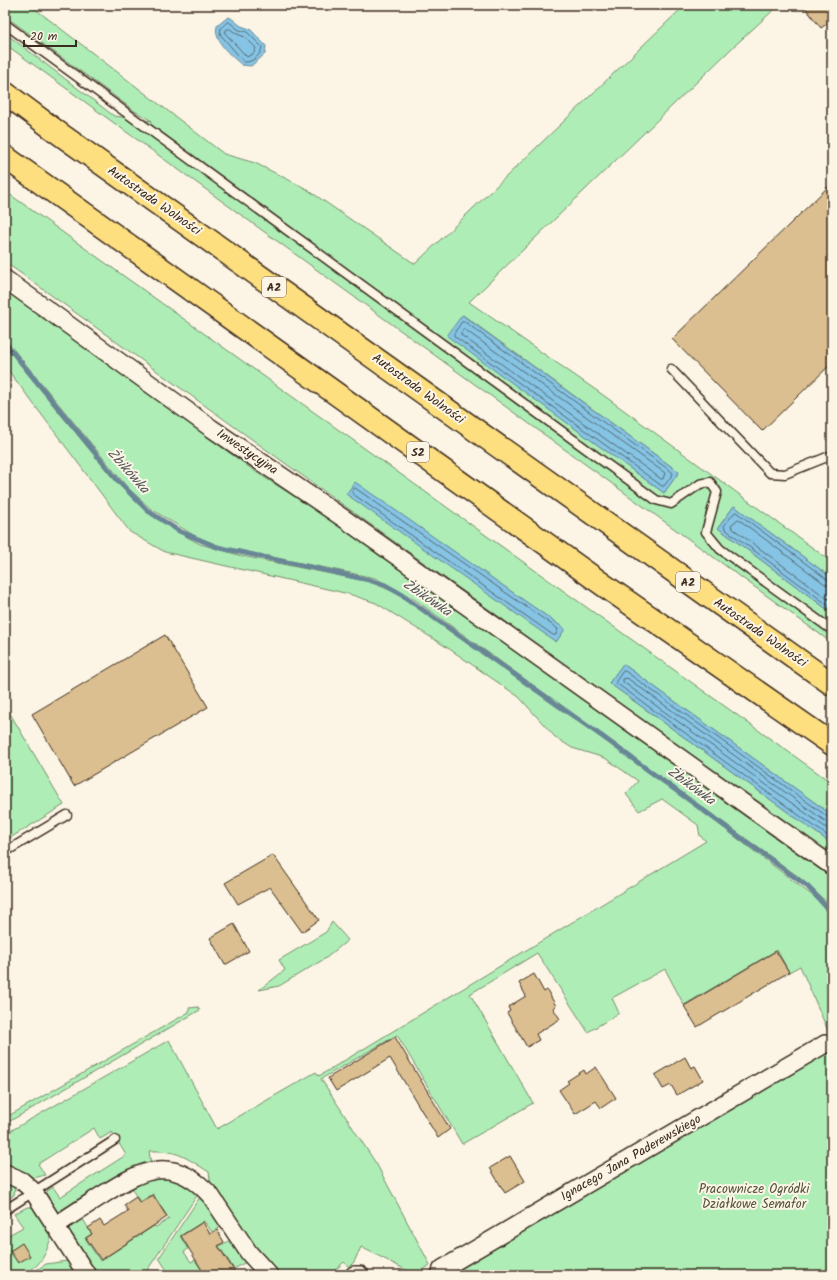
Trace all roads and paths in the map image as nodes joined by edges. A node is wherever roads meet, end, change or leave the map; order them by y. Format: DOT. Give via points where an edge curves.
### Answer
graph roads {
  1 [pos="5,24"];
  2 [pos="5,93"];
  3 [pos="5,157"];
  4 [pos="5,279"];
  5 [pos="671,369"];
  6 [pos="832,455"];
  7 [pos="832,630"];
  8 [pos="832,684"];
  9 [pos="832,744"];
  10 [pos="67,815"];
  11 [pos="5,852"];
  12 [pos="832,866"];
  13 [pos="825,1044"];
  14 [pos="115,1140"];
  15 [pos="5,1173"];
  16 [pos="33,1191"];
  17 [pos="5,1210"];
  18 [pos="55,1226"];
  19 [pos="87,1275"];
  20 [pos="269,1275"];
  21 [pos="354,1275"];
  22 [pos="360,1275"];
  23 [pos="440,1275"];
  1 -- 7 [label="lane" via="656,500 671,504 700,484 710,482 717,492 706,532 720,549"];
  2 -- 8 [label="highway, Autostrada Wolności / A2"];
  3 -- 9 [label="highway, S2"];
  4 -- 12 [label="street, Inwestycyjna"];
  5 -- 6 [label="lane" via="770,473 785,474"];
  10 -- 11 [label="lane"];
  13 -- 23 [label="street, Ignacego Jana Paderewskiego" via="442,1269"];
  14 -- 16 [label="lane"];
  15 -- 16 [label="street" via="22,1181"];
  16 -- 17 [label="lane"];
  16 -- 18 [label="street"];
  18 -- 19 [label="street"];
  18 -- 20 [label="street" via="131,1177 153,1170 172,1170 190,1177 204,1188 249,1253"];
  21 -- 22 [label="street"];
}
